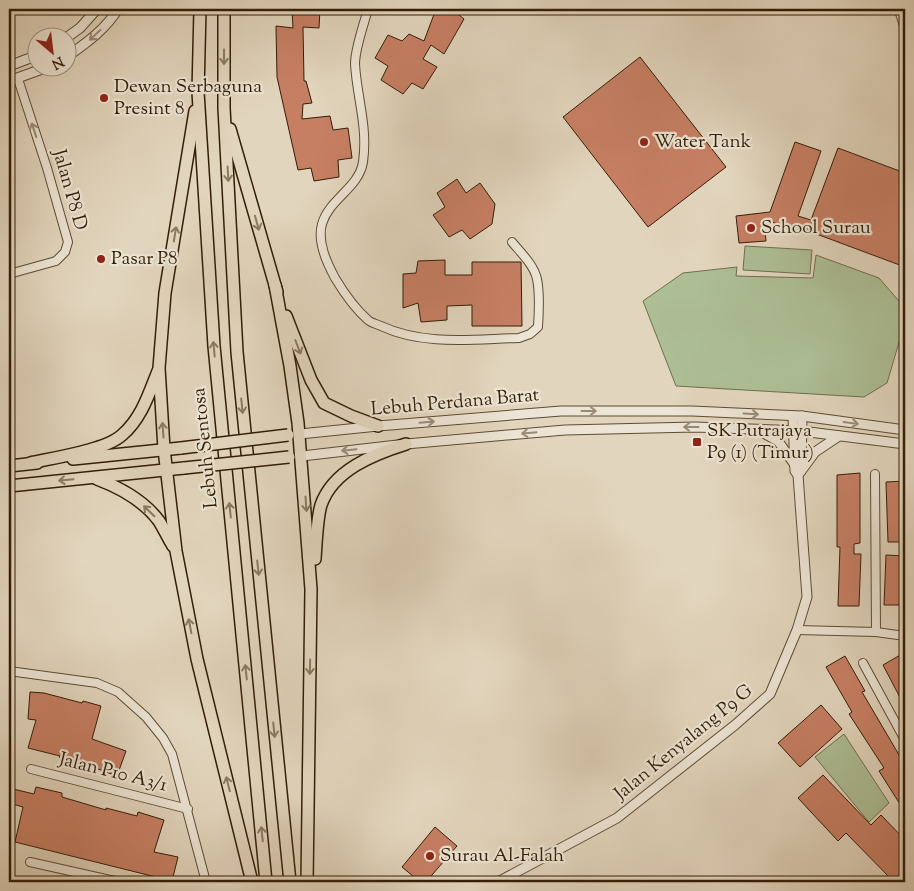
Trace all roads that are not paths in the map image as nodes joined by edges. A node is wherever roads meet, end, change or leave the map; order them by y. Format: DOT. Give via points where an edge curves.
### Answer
graph roads {
  1 [pos="97,9"];
  2 [pos="118,9"];
  3 [pos="200,9"];
  4 [pos="224,9"];
  5 [pos="368,9"];
  6 [pos="899,9"];
  7 [pos="905,27"];
  8 [pos="78,29"];
  9 [pos="78,48"];
  10 [pos="28,59"];
  11 [pos="9,66"];
  12 [pos="28,74"];
  13 [pos="13,80"];
  14 [pos="198,92"];
  15 [pos="224,108"];
  16 [pos="512,242"];
  17 [pos="9,274"];
  18 [pos="275,285"];
  19 [pos="159,368"];
  20 [pos="798,416"];
  21 [pos="378,426"];
  22 [pos="757,429"];
  23 [pos="905,430"];
  24 [pos="797,431"];
  25 [pos="294,435"];
  26 [pos="838,436"];
  27 [pos="406,444"];
  28 [pos="905,444"];
  29 [pos="164,449"];
  30 [pos="302,456"];
  31 [pos="30,463"];
  32 [pos="9,466"];
  33 [pos="166,470"];
  34 [pos="798,470"];
  35 [pos="875,474"];
  36 [pos="92,478"];
  37 [pos="9,486"];
  38 [pos="176,552"];
  39 [pos="311,589"];
  40 [pos="797,630"];
  41 [pos="876,632"];
  42 [pos="905,636"];
  43 [pos="863,663"];
  44 [pos="9,671"];
  45 [pos="905,740"];
  46 [pos="31,769"];
  47 [pos="188,809"];
  48 [pos="30,862"];
  49 [pos="119,882"];
  50 [pos="206,882"];
  51 [pos="252,882"];
  52 [pos="266,882"];
  53 [pos="290,882"];
  54 [pos="307,882"];
  55 [pos="498,882"];
  1 -- 8 [label="street"];
  2 -- 9 [label="street, one-way"];
  3 -- 14 [label="main road, Lebuh Sentosa"];
  4 -- 15 [label="main road, one-way"];
  5 -- 16 [label="street" via="355,62 365,137 362,164 351,186 326,214 321,226 321,244 330,270 345,295 369,321 396,334 433,340 519,338 538,327 538,286 528,262"];
  6 -- 7 [label="street"];
  10 -- 11 [label="street"];
  12 -- 13 [label="street"];
  17 -- 13 [label="street, Jalan P8 D, one-way" via="56,261 68,242 47,168"];
  19 -- 14 [label="main road, one-way" via="165,293"];
  52 -- 14 [label="main road, Lebuh Sentosa, one-way" via="214,346"];
  15 -- 18 [label="main road, one-way"];
  15 -- 53 [label="main road, one-way" via="237,352"];
  18 -- 21 [label="main road, one-way" via="308,372 324,404"];
  18 -- 25 [label="main road" via="290,366"];
  29 -- 19 [label="main road, one-way"];
  19 -- 31 [label="main road" via="134,423 121,437 100,446"];
  21 -- 20 [label="street, Lebuh Perdana Barat, one-way" via="561,411 692,411"];
  20 -- 23 [label="street, Lebuh Perdana Barat, one-way"];
  20 -- 24 [label="street, Jalan Kenyalang P9 G"];
  21 -- 25 [label="street, Lebuh Perdana Barat"];
  22 -- 24 [label="street, Lebuh Perdana Barat"];
  22 -- 27 [label="street, Lebuh Perdana Barat, one-way" via="565,430"];
  22 -- 34 [label="street" via="778,441"];
  24 -- 26 [label="street, Lebuh Perdana Barat"];
  24 -- 34 [label="street, Jalan Kenyalang P9 G"];
  25 -- 29 [label="main road, Lebuh Perdana Barat, bridge"];
  25 -- 30 [label="main road"];
  26 -- 28 [label="street, Lebuh Perdana Barat"];
  26 -- 34 [label="street" via="815,452"];
  27 -- 30 [label="street, Lebuh Perdana Barat, one-way"];
  27 -- 39 [label="main road" via="365,459 332,485 321,506"];
  29 -- 31 [label="main road, Lebuh Perdana Barat"];
  29 -- 33 [label="main road"];
  30 -- 33 [label="main road, Lebuh Perdana Barat, bridge"];
  30 -- 39 [label="main road, one-way"];
  31 -- 32 [label="main road, Lebuh Perdana Barat"];
  33 -- 36 [label="main road, Lebuh Perdana Barat"];
  33 -- 38 [label="main road"];
  34 -- 40 [label="street, Jalan Kenyalang P9 G" via="807,597"];
  35 -- 41 [label="street"];
  36 -- 37 [label="main road, Lebuh Perdana Barat, one-way"];
  38 -- 36 [label="main road, one-way" via="158,521 135,498 116,486"];
  51 -- 38 [label="main road, one-way" via="197,659"];
  39 -- 54 [label="main road, one-way"];
  40 -- 41 [label="street"];
  40 -- 55 [label="street, Jalan Kenyalang P9 G" via="770,694 735,725 617,818"];
  41 -- 42 [label="street"];
  43 -- 45 [label="street"];
  44 -- 47 [label="street" via="97,683 118,692 146,717 163,738 172,754"];
  46 -- 47 [label="street, Jalan P10 A3/1"];
  47 -- 50 [label="street"];
  48 -- 49 [label="street"];
}
